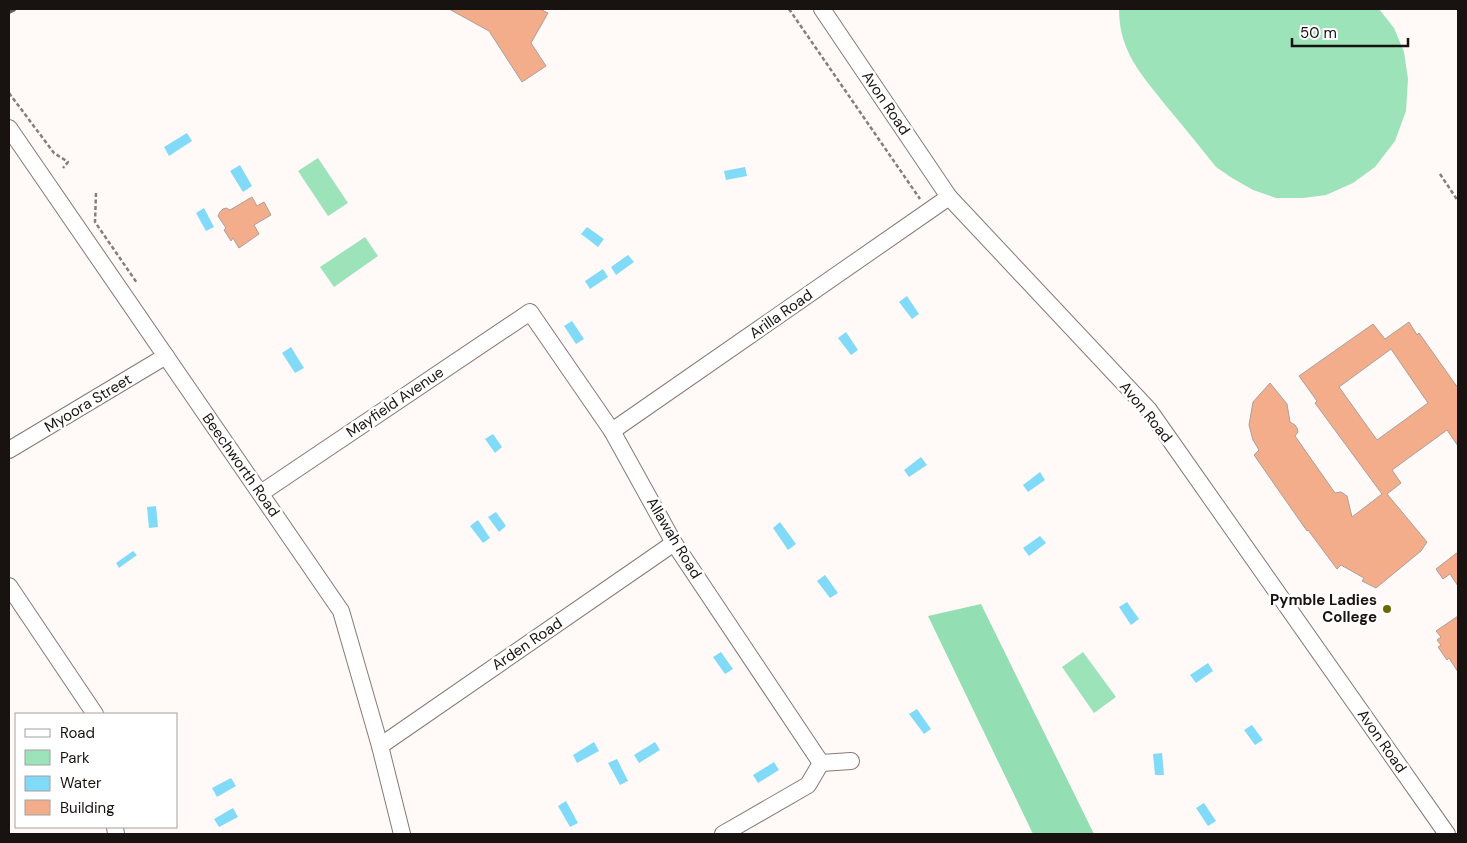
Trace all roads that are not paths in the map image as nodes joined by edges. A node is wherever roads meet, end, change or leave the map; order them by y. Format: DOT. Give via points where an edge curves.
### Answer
graph roads {
  1 [pos="822,9"];
  2 [pos="9,128"];
  3 [pos="949,196"];
  4 [pos="530,312"];
  5 [pos="166,356"];
  6 [pos="612,431"];
  7 [pos="9,450"];
  8 [pos="261,493"];
  9 [pos="674,543"];
  10 [pos="10,592"];
  11 [pos="94,713"];
  12 [pos="380,746"];
  13 [pos="851,761"];
  14 [pos="821,762"];
  15 [pos="402,834"];
  16 [pos="724,834"];
  17 [pos="1447,834"];
  1 -- 3 [label="street, Avon Road"];
  2 -- 5 [label="street, Beechworth Road"];
  3 -- 6 [label="street, Arilla Road"];
  3 -- 17 [label="street, Avon Road" via="1149,410"];
  4 -- 6 [label="street, Allawah Road"];
  4 -- 8 [label="street, Mayfield Avenue"];
  5 -- 7 [label="street, Myoora Street"];
  5 -- 8 [label="street, Beechworth Road"];
  6 -- 9 [label="street, Allawah Road"];
  8 -- 12 [label="street, Beechworth Road" via="341,611"];
  9 -- 12 [label="street, Arden Road"];
  9 -- 14 [label="street, Allawah Road"];
  10 -- 11 [label="street"];
  12 -- 15 [label="street, Beechworth Road"];
  13 -- 14 [label="street"];
  14 -- 16 [label="street" via="808,785"];
}
